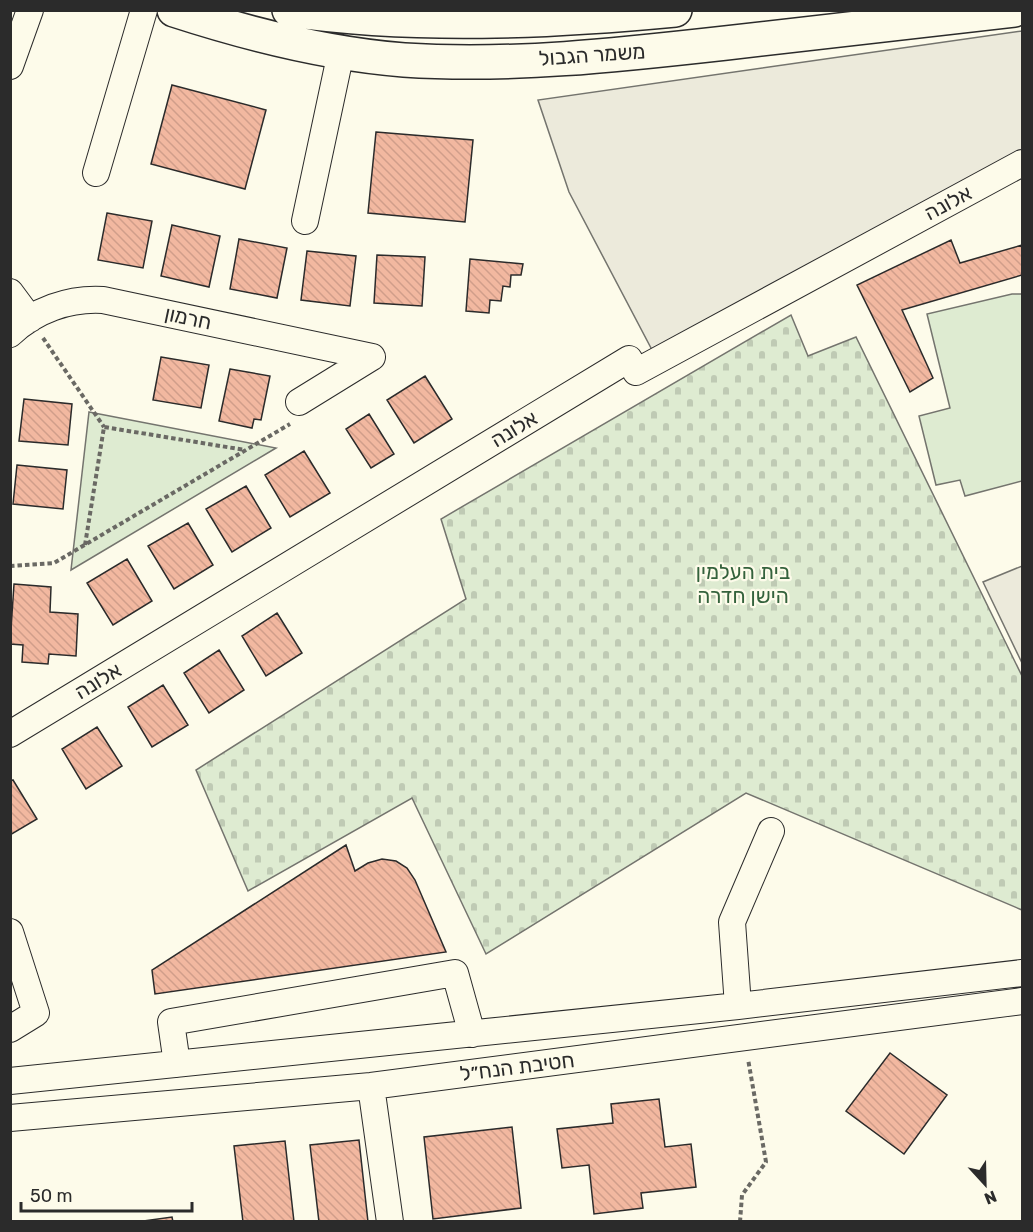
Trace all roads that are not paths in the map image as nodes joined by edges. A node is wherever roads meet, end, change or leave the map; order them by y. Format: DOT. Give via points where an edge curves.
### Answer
graph roads {
  1 [pos="30,10"];
  2 [pos="144,10"];
  3 [pos="174,10"];
  4 [pos="289,10"];
  5 [pos="675,10"];
  6 [pos="1014,10"];
  7 [pos="400,15"];
  8 [pos="476,16"];
  9 [pos="341,52"];
  10 [pos="10,66"];
  11 [pos="1023,163"];
  12 [pos="96,173"];
  13 [pos="305,221"];
  14 [pos="10,292"];
  15 [pos="20,327"];
  16 [pos="299,402"];
  17 [pos="14,725"];
  18 [pos="771,831"];
  19 [pos="10,932"];
  20 [pos="1023,973"];
  21 [pos="1023,1001"];
  22 [pos="738,1006"];
  23 [pos="10,1029"];
  24 [pos="472,1034"];
  25 [pos="177,1064"];
  26 [pos="10,1081"];
  27 [pos="371,1086"];
  28 [pos="10,1118"];
  29 [pos="390,1221"];
  1 -- 10 [label="street"];
  2 -- 12 [label="street"];
  3 -- 9 [label="main road, משמר הגבול" via="244,32"];
  4 -- 7 [label="main road, משמר הגבול" via="322,15"];
  5 -- 8 [label="main road, משמר הגבול" via="602,17"];
  6 -- 9 [label="main road, משמר הגבול" via="604,57 404,60"];
  7 -- 8 [label="main road, משמר הגבול"];
  9 -- 13 [label="street"];
  11 -- 17 [label="street, אלונה" via="636,372 629,359"];
  14 -- 15 [label="street"];
  15 -- 16 [label="street, חרמון" via="44,311 75,301 103,300 372,357"];
  18 -- 22 [label="street" via="732,922"];
  19 -- 23 [label="street" via="36,1013"];
  20 -- 22 [label="street, חטיבת הנח״ל"];
  21 -- 27 [label="street, חטיבת הנח״ל"];
  22 -- 24 [label="street, חטיבת הנח״ל"];
  24 -- 25 [label="street, חטיבת הנח״ל"];
  24 -- 25 [label="street" via="455,974 171,1022"];
  25 -- 26 [label="street, חטיבת הנח״ל"];
  27 -- 28 [label="street, חטיבת הנח״ל"];
  27 -- 29 [label="street"];
}
